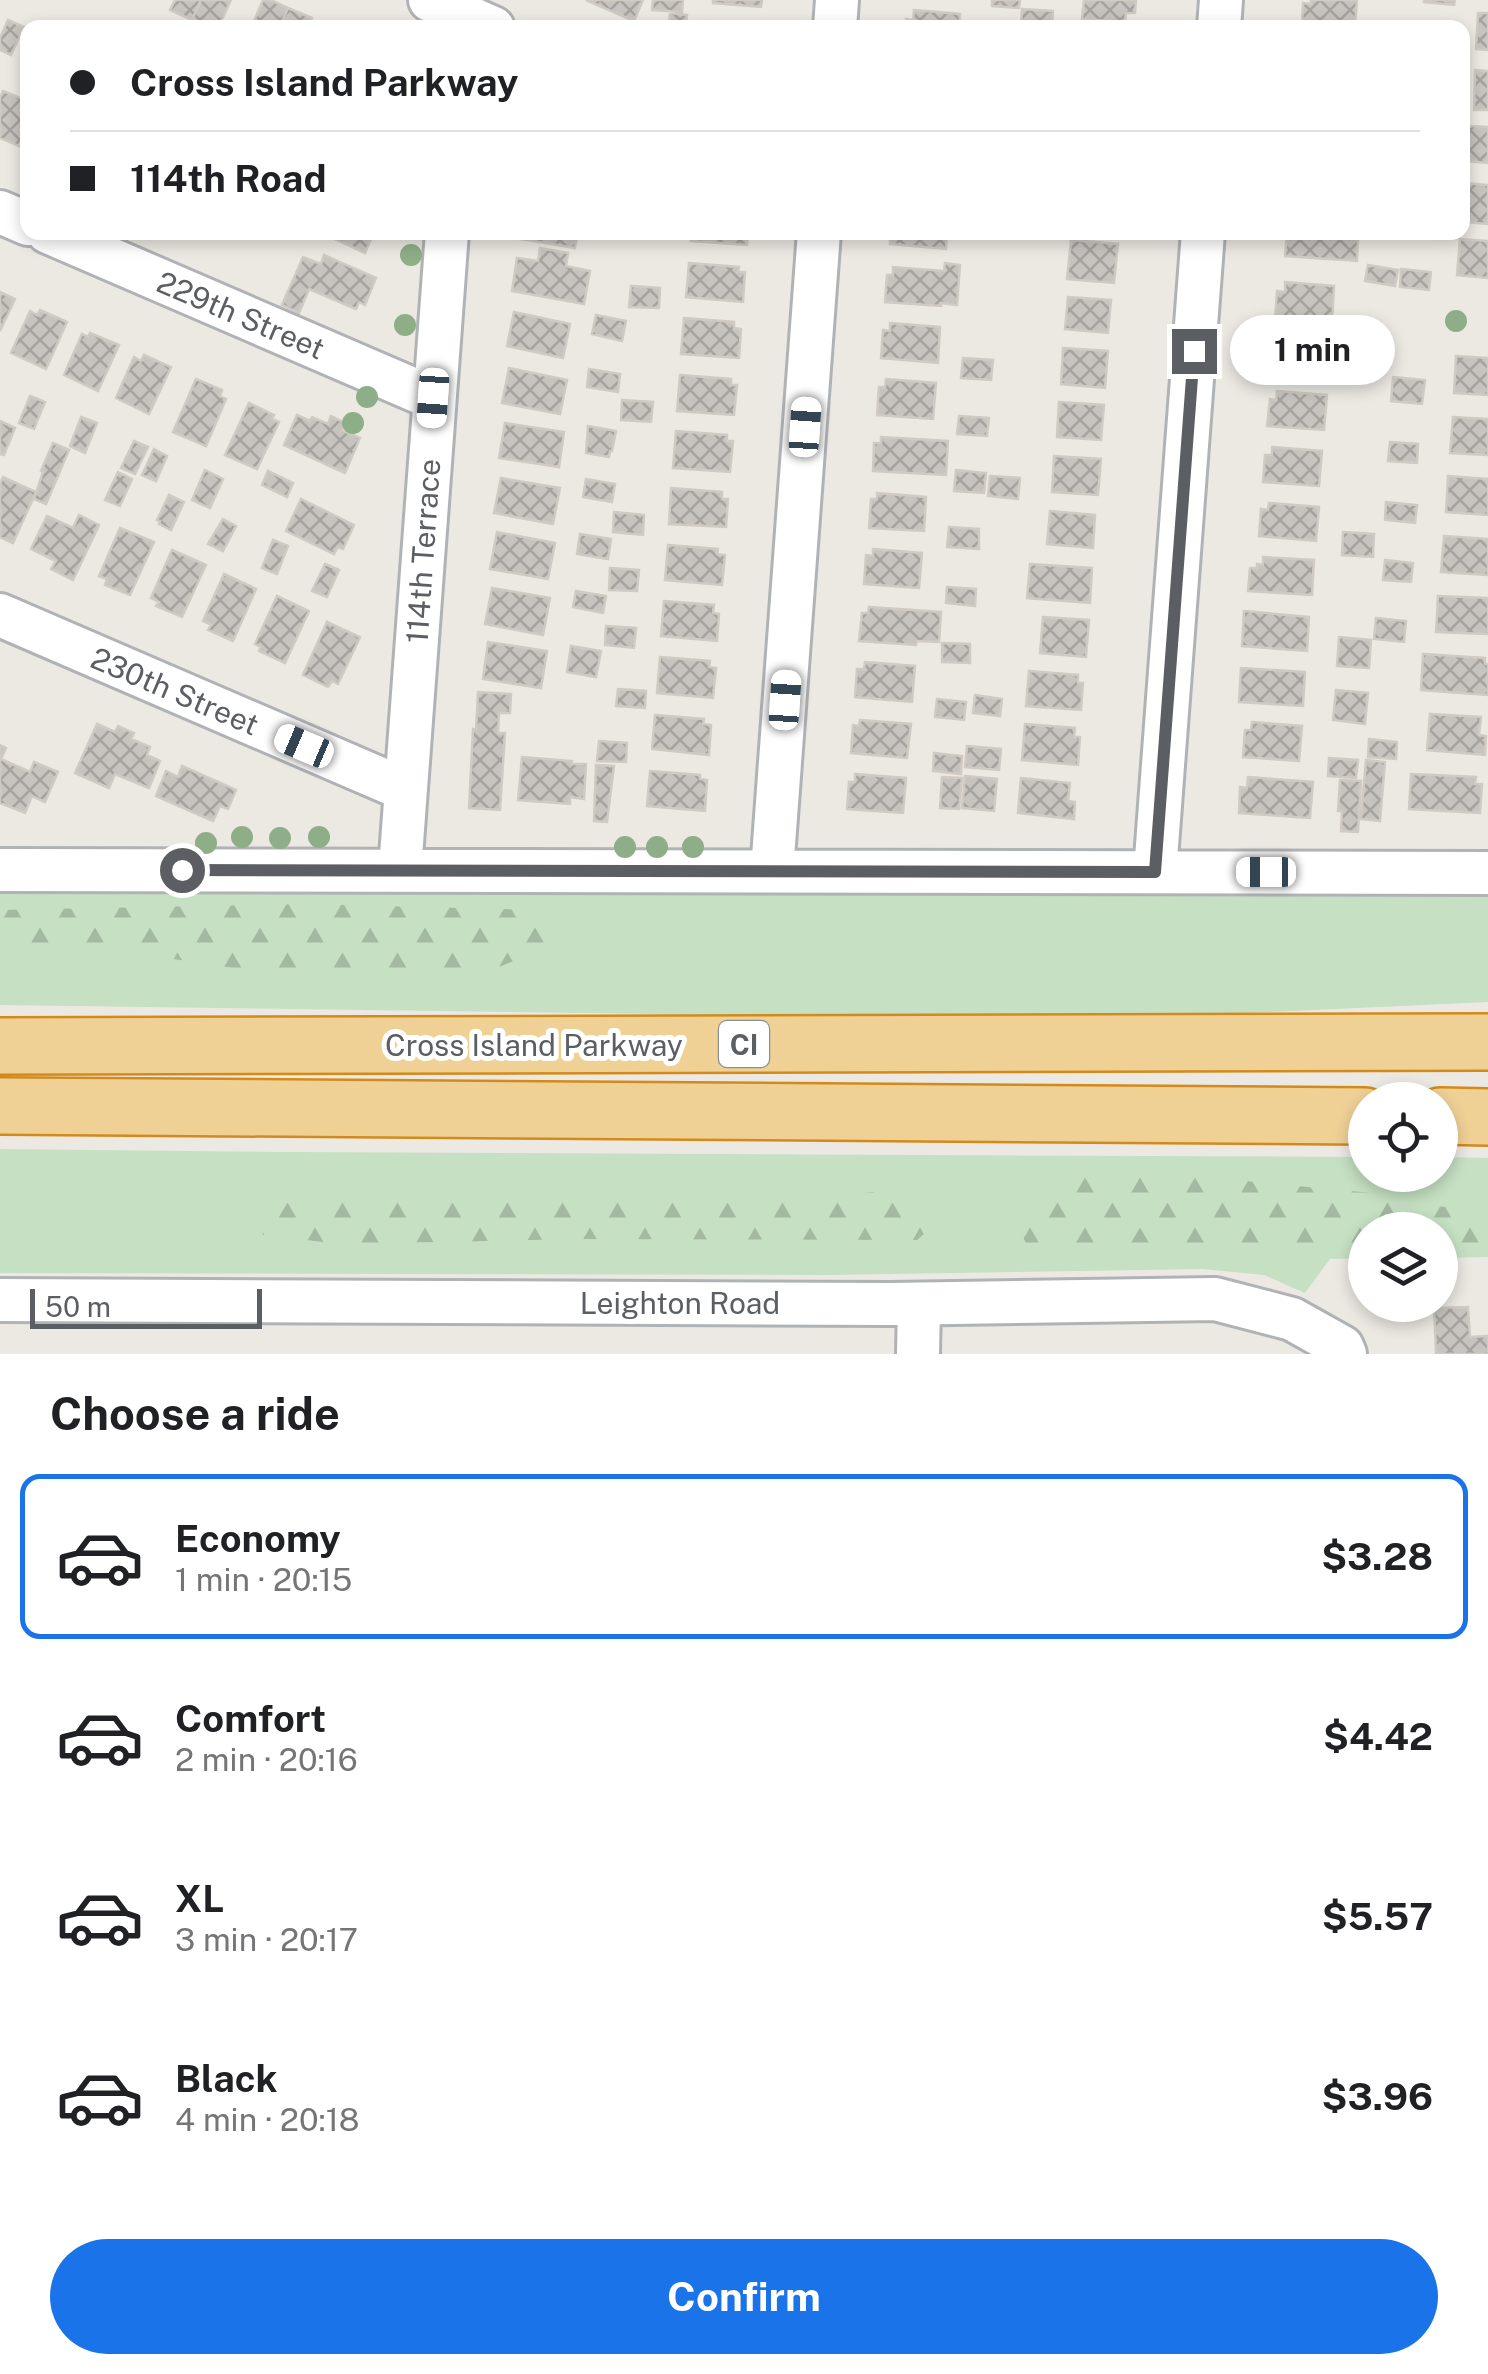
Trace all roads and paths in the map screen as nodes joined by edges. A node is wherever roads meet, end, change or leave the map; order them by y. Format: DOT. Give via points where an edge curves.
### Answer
graph roads {
  1 [pos="67,240"];
  2 [pos="446,240"];
  3 [pos="818,240"];
  4 [pos="1202,240"];
  5 [pos="433,398"];
  6 [pos="0,615"];
  7 [pos="406,790"];
  8 [pos="0,870"];
  9 [pos="400,870"];
  10 [pos="772,871"];
  11 [pos="1155,872"];
  12 [pos="1488,873"];
  13 [pos="1488,1042"];
  14 [pos="0,1046"];
  15 [pos="0,1106"];
  16 [pos="1348,1116"];
  17 [pos="1458,1116"];
  18 [pos="1488,1117"];
  19 [pos="0,1300"];
  20 [pos="919,1304"];
  21 [pos="918,1354"];
  22 [pos="1346,1354"];
  1 -- 5 [label="street, 229th Street"];
  2 -- 5 [label="street, 114th Terrace"];
  3 -- 10 [label="street"];
  4 -- 11 [label="street"];
  5 -- 7 [label="street, 114th Terrace"];
  6 -- 7 [label="street, 230th Street"];
  7 -- 9 [label="street, 114th Terrace"];
  8 -- 9 [label="street"];
  9 -- 10 [label="street"];
  10 -- 11 [label="street"];
  11 -- 12 [label="street"];
  13 -- 14 [label="highway, Cross Island Parkway / CI"];
  15 -- 16 [label="highway, CI"];
  17 -- 18 [label="highway"];
  19 -- 20 [label="street, Leighton Road"];
  20 -- 21 [label="street"];
  20 -- 22 [label="street, Leighton Road" via="1215,1299 1292,1318"];
}
